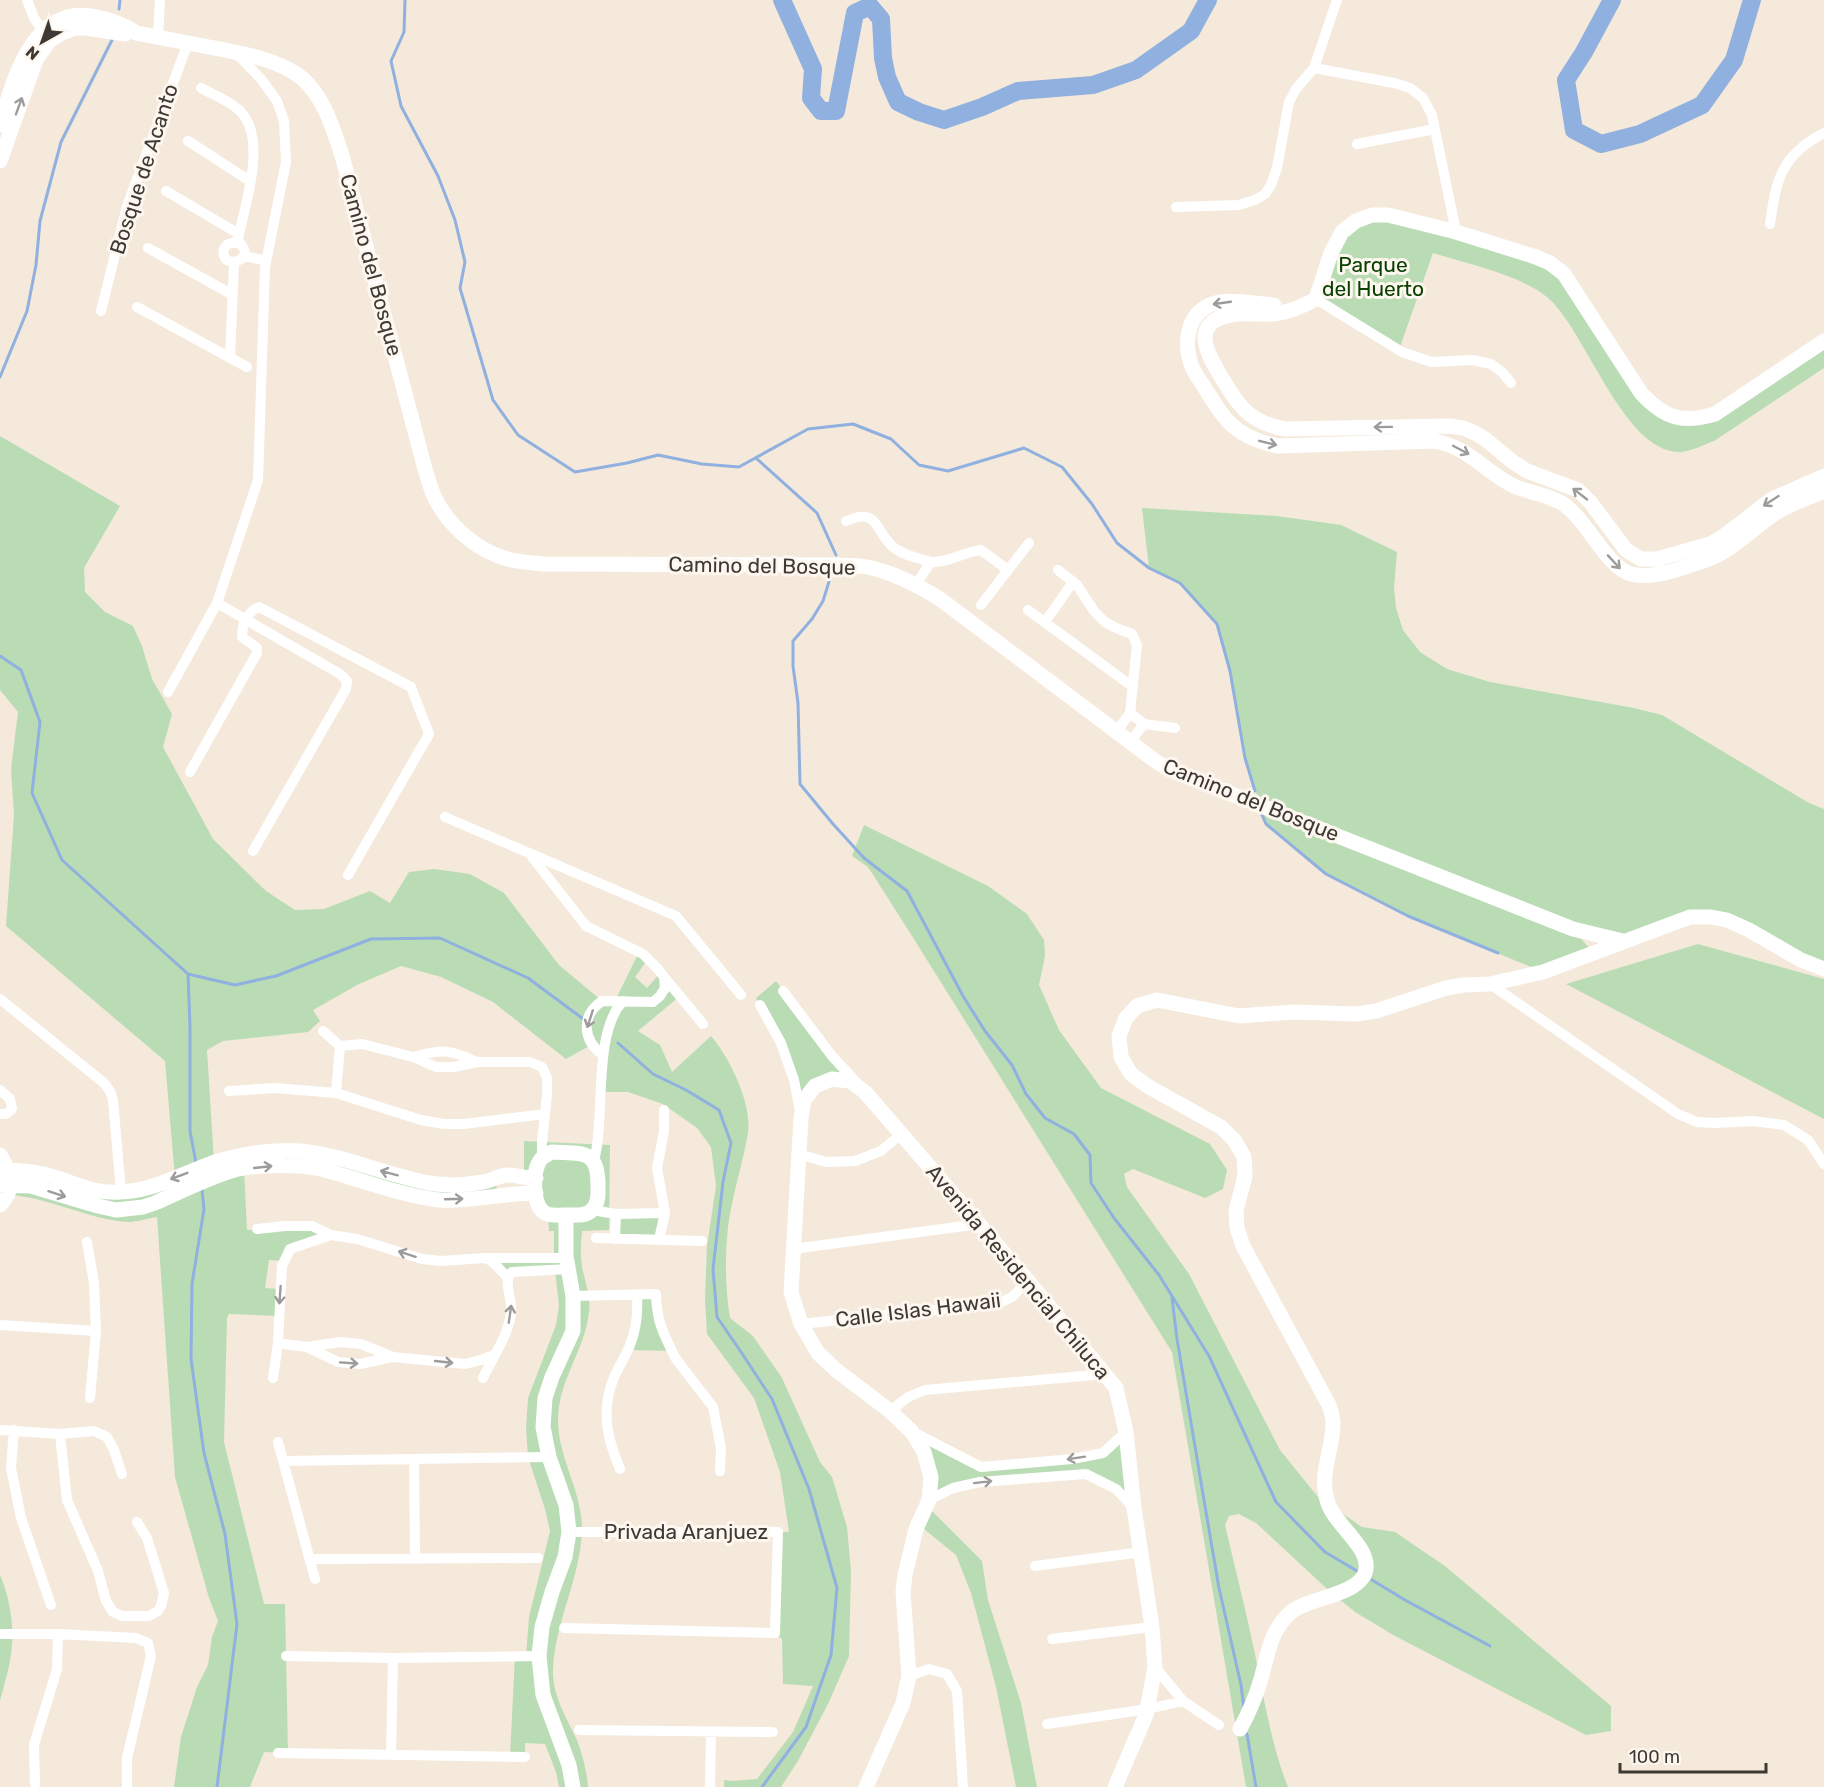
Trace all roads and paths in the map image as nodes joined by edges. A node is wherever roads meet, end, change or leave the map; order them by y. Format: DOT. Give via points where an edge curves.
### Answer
graph roads {
  1 [pos="27,0"];
  2 [pos="160,0"];
  3 [pos="1337,0"];
  4 [pos="46,35"];
  5 [pos="159,37"];
  6 [pos="188,43"];
  7 [pos="235,52"];
  8 [pos="1314,68"];
  9 [pos="201,88"];
  10 [pos="0,125"];
  11 [pos="1435,129"];
  12 [pos="1824,133"];
  13 [pos="188,141"];
  14 [pos="1357,144"];
  15 [pos="0,161"];
  16 [pos="250,181"];
  17 [pos="166,191"];
  18 [pos="1176,207"];
  19 [pos="1770,224"];
  20 [pos="1456,232"];
  21 [pos="238,238"];
  22 [pos="148,248"];
  23 [pos="245,256"];
  24 [pos="266,261"];
  25 [pos="234,263"];
  26 [pos="233,295"];
  27 [pos="1316,300"];
  28 [pos="1301,306"];
  29 [pos="137,307"];
  30 [pos="101,311"];
  31 [pos="1824,341"];
  32 [pos="230,358"];
  33 [pos="247,368"];
  34 [pos="1511,383"];
  35 [pos="1824,476"];
  36 [pos="1824,491"];
  37 [pos="846,520"];
  38 [pos="1029,543"];
  39 [pos="931,562"];
  40 [pos="1008,570"];
  41 [pos="1058,570"];
  42 [pos="1073,582"];
  43 [pos="916,584"];
  44 [pos="217,603"];
  45 [pos="981,605"];
  46 [pos="1028,610"];
  47 [pos="246,619"];
  48 [pos="1045,622"];
  49 [pos="1133,687"];
  50 [pos="168,692"];
  51 [pos="1130,713"];
  52 [pos="1144,724"];
  53 [pos="1175,728"];
  54 [pos="1117,731"];
  55 [pos="1130,742"];
  56 [pos="190,772"];
  57 [pos="446,817"];
  58 [pos="253,851"];
  59 [pos="530,855"];
  60 [pos="348,875"];
  61 [pos="1573,928"];
  62 [pos="1623,941"];
  63 [pos="1593,953"];
  64 [pos="1824,969"];
  65 [pos="664,977"];
  66 [pos="1490,984"];
  67 [pos="783,992"];
  68 [pos="741,994"];
  69 [pos="0,999"];
  70 [pos="623,1001"];
  71 [pos="760,1005"];
  72 [pos="703,1024"];
  73 [pos="323,1030"];
  74 [pos="340,1046"];
  75 [pos="603,1055"];
  76 [pos="0,1090"];
  77 [pos="229,1091"];
  78 [pos="865,1092"];
  79 [pos="336,1093"];
  80 [pos="664,1110"];
  81 [pos="0,1114"];
  82 [pos="545,1114"];
  83 [pos="801,1118"];
  84 [pos="900,1135"];
  85 [pos="799,1154"];
  86 [pos="0,1155"];
  87 [pos="542,1157"];
  88 [pos="594,1161"];
  89 [pos="1824,1164"];
  90 [pos="5,1177"];
  91 [pos="531,1186"];
  92 [pos="486,1189"];
  93 [pos="140,1190"];
  94 [pos="121,1192"];
  95 [pos="0,1205"];
  96 [pos="143,1207"];
  97 [pos="592,1210"];
  98 [pos="665,1213"];
  99 [pos="616,1214"];
  100 [pos="566,1215"];
  101 [pos="979,1224"];
  102 [pos="258,1229"];
  103 [pos="331,1235"];
  104 [pos="596,1238"];
  105 [pos="615,1239"];
  106 [pos="659,1239"];
  107 [pos="702,1241"];
  108 [pos="87,1242"];
  109 [pos="793,1249"];
  110 [pos="485,1258"];
  111 [pos="568,1263"];
  112 [pos="507,1277"];
  113 [pos="1028,1281"];
  114 [pos="637,1294"];
  115 [pos="573,1296"];
  116 [pos="657,1313"];
  117 [pos="638,1314"];
  118 [pos="801,1324"];
  119 [pos="0,1325"];
  120 [pos="96,1331"];
  121 [pos="278,1343"];
  122 [pos="307,1347"];
  123 [pos="494,1355"];
  124 [pos="393,1356"];
  125 [pos="1105,1374"];
  126 [pos="273,1378"];
  127 [pos="483,1378"];
  128 [pos="90,1398"];
  129 [pos="890,1411"];
  130 [pos="0,1430"];
  131 [pos="14,1430"];
  132 [pos="912,1432"];
  133 [pos="1126,1432"];
  134 [pos="60,1434"];
  135 [pos="278,1442"];
  136 [pos="549,1457"];
  137 [pos="414,1459"];
  138 [pos="283,1461"];
  139 [pos="620,1469"];
  140 [pos="720,1471"];
  141 [pos="122,1474"];
  142 [pos="928,1500"];
  143 [pos="1134,1508"];
  144 [pos="137,1522"];
  145 [pos="569,1532"];
  146 [pos="1142,1552"];
  147 [pos="415,1558"];
  148 [pos="538,1558"];
  149 [pos="310,1559"];
  150 [pos="1035,1566"];
  151 [pos="315,1579"];
  152 [pos="51,1605"];
  153 [pos="564,1628"];
  154 [pos="1152,1628"];
  155 [pos="0,1634"];
  156 [pos="58,1634"];
  157 [pos="1053,1639"];
  158 [pos="286,1656"];
  159 [pos="539,1656"];
  160 [pos="393,1658"];
  161 [pos="1155,1667"];
  162 [pos="909,1676"];
  163 [pos="1183,1701"];
  164 [pos="1148,1709"];
  165 [pos="1047,1724"];
  166 [pos="1219,1725"];
  167 [pos="1240,1729"];
  168 [pos="579,1730"];
  169 [pos="711,1732"];
  170 [pos="773,1732"];
  171 [pos="278,1753"];
  172 [pos="391,1755"];
  173 [pos="525,1756"];
  174 [pos="1117,1781"];
  175 [pos="35,1784"];
  176 [pos="127,1787"];
  177 [pos="573,1787"];
  178 [pos="710,1787"];
  179 [pos="866,1787"];
  180 [pos="963,1787"];
  181 [pos="1103,1787"];
  1 -- 4 [label="street"];
  2 -- 5 [label="street"];
  3 -- 8 [label="street"];
  4 -- 5 [label="street, Camino del Bosque" via="75,28"];
  4 -- 10 [label="street" via="26,54"];
  15 -- 4 [label="street, one-way"];
  5 -- 6 [label="street, Camino del Bosque"];
  6 -- 7 [label="street, Camino del Bosque"];
  6 -- 30 [label="street, Bosque de Acanto" via="127,206"];
  7 -- 24 [label="street" via="277,101 284,121 286,162"];
  7 -- 43 [label="street, Camino del Bosque" via="279,64 302,78 317,95 331,122 425,469 444,513 472,541 509,560 543,564 857,566"];
  8 -- 11 [label="street" via="1410,88 1428,106"];
  8 -- 18 [label="street" via="1289,102 1276,168 1265,194 1239,205"];
  9 -- 16 [label="street" via="239,110 249,121 254,141"];
  11 -- 14 [label="street"];
  11 -- 20 [label="street"];
  12 -- 19 [label="street" via="1808,141 1784,166 1774,191"];
  13 -- 16 [label="street"];
  16 -- 21 [label="street"];
  17 -- 21 [label="street"];
  20 -- 27 [label="street" via="1388,215 1356,221 1342,232 1331,253"];
  20 -- 31 [label="street" via="1536,257 1564,274 1641,393 1665,414 1680,419 1715,414"];
  21 -- 23 [label="street"];
  21 -- 25 [label="street" via="224,249 224,257"];
  22 -- 26 [label="street"];
  23 -- 24 [label="street"];
  23 -- 25 [label="street"];
  24 -- 44 [label="street" via="258,480"];
  25 -- 26 [label="street"];
  26 -- 32 [label="street"];
  27 -- 28 [label="street"];
  27 -- 34 [label="street" via="1402,352 1431,362 1472,360 1491,364"];
  35 -- 28 [label="street, one-way" via="1772,499 1710,544 1657,559 1641,559 1626,550 1578,490 1527,471 1485,439 1462,428 1284,429 1269,426 1244,412 1208,355 1204,338 1209,326 1232,315 1275,314"];
  28 -- 36 [label="street, one-way" via="1218,303 1205,308 1190,326 1188,353 1193,369 1232,426 1264,444 1278,446 1435,441 1449,444 1510,484 1564,504 1619,569 1630,574 1644,576 1708,559 1722,553 1776,512"];
  29 -- 32 [label="street"];
  32 -- 33 [label="street"];
  37 -- 39 [label="street" via="869,516 900,552"];
  38 -- 40 [label="street"];
  39 -- 40 [label="street" via="943,563 981,550"];
  39 -- 43 [label="street"];
  40 -- 45 [label="street"];
  41 -- 42 [label="street"];
  42 -- 48 [label="street"];
  42 -- 49 [label="street" via="1105,622 1132,634 1137,645"];
  43 -- 54 [label="street, Camino del Bosque"];
  44 -- 47 [label="street"];
  44 -- 50 [label="street"];
  46 -- 48 [label="street"];
  47 -- 56 [label="street" via="242,637 257,648 257,653"];
  47 -- 58 [label="street" via="347,681"];
  47 -- 60 [label="street" via="253,610 266,609 411,687 429,734"];
  48 -- 49 [label="street"];
  49 -- 51 [label="street"];
  51 -- 52 [label="street"];
  51 -- 54 [label="street"];
  52 -- 53 [label="street"];
  52 -- 55 [label="street"];
  54 -- 55 [label="street, Camino del Bosque"];
  55 -- 61 [label="street, Camino del Bosque" via="1168,769"];
  57 -- 59 [label="street"];
  59 -- 65 [label="street" via="586,926 643,954"];
  59 -- 68 [label="street" via="676,916"];
  61 -- 62 [label="street, Camino del Bosque"];
  61 -- 63 [label="street"];
  62 -- 63 [label="street"];
  62 -- 64 [label="street" via="1690,917 1711,916 1749,930"];
  63 -- 66 [label="street" via="1543,972"];
  65 -- 70 [label="street" via="665,988 653,1002"];
  65 -- 72 [label="street"];
  66 -- 89 [label="street" via="1678,1114 1697,1122 1784,1125 1808,1140"];
  66 -- 167 [label="street" via="1446,988 1357,1014 1294,1012 1239,1016 1156,1000 1137,1006 1126,1018 1119,1036 1121,1057 1131,1074 1221,1127 1244,1157 1237,1228 1329,1405 1333,1434 1324,1471 1328,1505 1365,1558 1366,1570 1359,1582 1304,1605 1279,1625 1251,1710"];
  67 -- 78 [label="street, Avenida Residencial Chiluca"];
  69 -- 94 [label="street" via="110,1091"];
  70 -- 75 [label="street" via="613,1014"];
  70 -- 75 [label="street, one-way" via="602,1001 589,1015 587,1033 591,1045"];
  71 -- 83 [label="street, Avenida Residencial Chiluca" via="781,1043 794,1080"];
  73 -- 74 [label="street"];
  74 -- 79 [label="street"];
  74 -- 82 [label="street" via="362,1044 436,1067 530,1062 542,1067 547,1078"];
  75 -- 88 [label="street" via="599,1145"];
  76 -- 81 [label="street" via="10,1099 12,1109"];
  77 -- 79 [label="street" via="275,1088"];
  78 -- 83 [label="street, Avenida Residencial Chiluca" via="850,1081 832,1079 815,1086 804,1100"];
  78 -- 84 [label="street, Avenida Residencial Chiluca"];
  79 -- 82 [label="street" via="444,1124"];
  80 -- 98 [label="street" via="657,1168"];
  82 -- 87 [label="street"];
  83 -- 85 [label="street, Avenida Residencial Chiluca"];
  84 -- 85 [label="street" via="881,1151 855,1161 826,1162"];
  84 -- 101 [label="street, Avenida Residencial Chiluca"];
  85 -- 109 [label="street, Avenida Residencial Chiluca"];
  86 -- 90 [label="street"];
  87 -- 88 [label="street" via="552,1152 586,1154"];
  87 -- 91 [label="street"];
  88 -- 97 [label="street" via="598,1169 598,1199"];
  90 -- 94 [label="street" via="29,1171 86,1189"];
  90 -- 95 [label="street" via="7,1195"];
  90 -- 96 [label="street, one-way" via="116,1210"];
  91 -- 92 [label="street" via="507,1174"];
  91 -- 100 [label="street" via="541,1210"];
  92 -- 93 [label="street, one-way" via="430,1183 325,1155 274,1151 214,1162"];
  96 -- 92 [label="street, one-way" via="233,1170 274,1166 319,1169 423,1197 460,1200"];
  93 -- 94 [label="street"];
  93 -- 96 [label="street"];
  97 -- 99 [label="street"];
  97 -- 100 [label="street" via="584,1215"];
  98 -- 99 [label="street"];
  98 -- 106 [label="street"];
  99 -- 105 [label="street"];
  100 -- 111 [label="street"];
  101 -- 109 [label="street"];
  101 -- 113 [label="street, Avenida Residencial Chiluca"];
  102 -- 103 [label="street" via="312,1226"];
  110 -- 103 [label="street, one-way" via="422,1259"];
  103 -- 121 [label="street, one-way" via="291,1249 284,1262"];
  104 -- 105 [label="street"];
  105 -- 106 [label="street"];
  106 -- 107 [label="street"];
  108 -- 120 [label="street"];
  109 -- 118 [label="street, Avenida Residencial Chiluca" via="791,1292"];
  110 -- 111 [label="street"];
  110 -- 112 [label="street"];
  111 -- 112 [label="street" via="512,1272"];
  111 -- 115 [label="street"];
  123 -- 112 [label="street, one-way" via="512,1311"];
  113 -- 118 [label="street, Calle Islas Hawaii" via="1012,1298 999,1303"];
  113 -- 125 [label="street, Avenida Residencial Chiluca"];
  114 -- 115 [label="street"];
  114 -- 116 [label="street" via="656,1293"];
  114 -- 117 [label="street"];
  115 -- 136 [label="street" via="573,1330 545,1398 543,1427"];
  116 -- 117 [label="street"];
  116 -- 140 [label="street" via="676,1359 713,1407 721,1448"];
  117 -- 139 [label="street" via="630,1346 611,1383 605,1414"];
  118 -- 129 [label="street, Avenida Residencial Chiluca" via="818,1353"];
  119 -- 120 [label="street"];
  120 -- 128 [label="street"];
  121 -- 122 [label="street"];
  121 -- 126 [label="street"];
  122 -- 124 [label="street" via="340,1342 361,1344"];
  122 -- 124 [label="street, one-way" via="338,1362 360,1364"];
  124 -- 123 [label="street, one-way" via="465,1364"];
  123 -- 127 [label="street"];
  125 -- 129 [label="street" via="925,1390"];
  125 -- 133 [label="street, Avenida Residencial Chiluca" via="1116,1388"];
  129 -- 132 [label="street, Avenida Residencial Chiluca"];
  130 -- 131 [label="street"];
  131 -- 134 [label="street"];
  131 -- 152 [label="street" via="11,1468 21,1518"];
  133 -- 132 [label="street, one-way" via="1103,1453 981,1467"];
  132 -- 142 [label="street, Avenida Residencial Chiluca" via="924,1452 931,1477"];
  133 -- 143 [label="street, Avenida Residencial Chiluca"];
  134 -- 141 [label="street" via="94,1431 107,1437"];
  134 -- 144 [label="street" via="68,1500 98,1571 106,1601 112,1612 122,1616 149,1616 162,1605 164,1593 147,1538"];
  135 -- 138 [label="street"];
  136 -- 137 [label="street"];
  136 -- 145 [label="street" via="566,1505"];
  137 -- 138 [label="street"];
  137 -- 147 [label="street"];
  138 -- 149 [label="street"];
  142 -- 143 [label="street, one-way" via="953,1488 980,1482 1086,1474 1116,1489"];
  142 -- 162 [label="street, Avenida Residencial Chiluca" via="916,1529 903,1592"];
  143 -- 146 [label="street, Avenida Residencial Chiluca"];
  145 -- 153 [label="street, Privada Aranjuez" via="778,1532 775,1633"];
  145 -- 159 [label="street" via="542,1627"];
  146 -- 150 [label="street"];
  146 -- 154 [label="street, Avenida Residencial Chiluca"];
  147 -- 148 [label="street"];
  147 -- 149 [label="street"];
  149 -- 151 [label="street"];
  154 -- 157 [label="street"];
  154 -- 161 [label="street, Avenida Residencial Chiluca"];
  155 -- 156 [label="street"];
  156 -- 175 [label="street" via="57,1669 34,1745"];
  156 -- 176 [label="street" via="136,1638 148,1643 151,1656 127,1758"];
  158 -- 160 [label="street"];
  159 -- 160 [label="street"];
  159 -- 177 [label="street" via="543,1695 569,1765"];
  160 -- 172 [label="street"];
  161 -- 163 [label="street"];
  161 -- 164 [label="street, Avenida Residencial Chiluca"];
  162 -- 179 [label="street, Avenida Residencial Chiluca" via="903,1703"];
  162 -- 180 [label="street" via="929,1669 947,1674 957,1691"];
  163 -- 164 [label="street"];
  163 -- 166 [label="street"];
  164 -- 165 [label="street"];
  164 -- 174 [label="street, Avenida Residencial Chiluca"];
  168 -- 169 [label="street"];
  169 -- 170 [label="street"];
  169 -- 178 [label="street"];
  171 -- 172 [label="street"];
  172 -- 173 [label="street"];
  174 -- 181 [label="street"];
}
